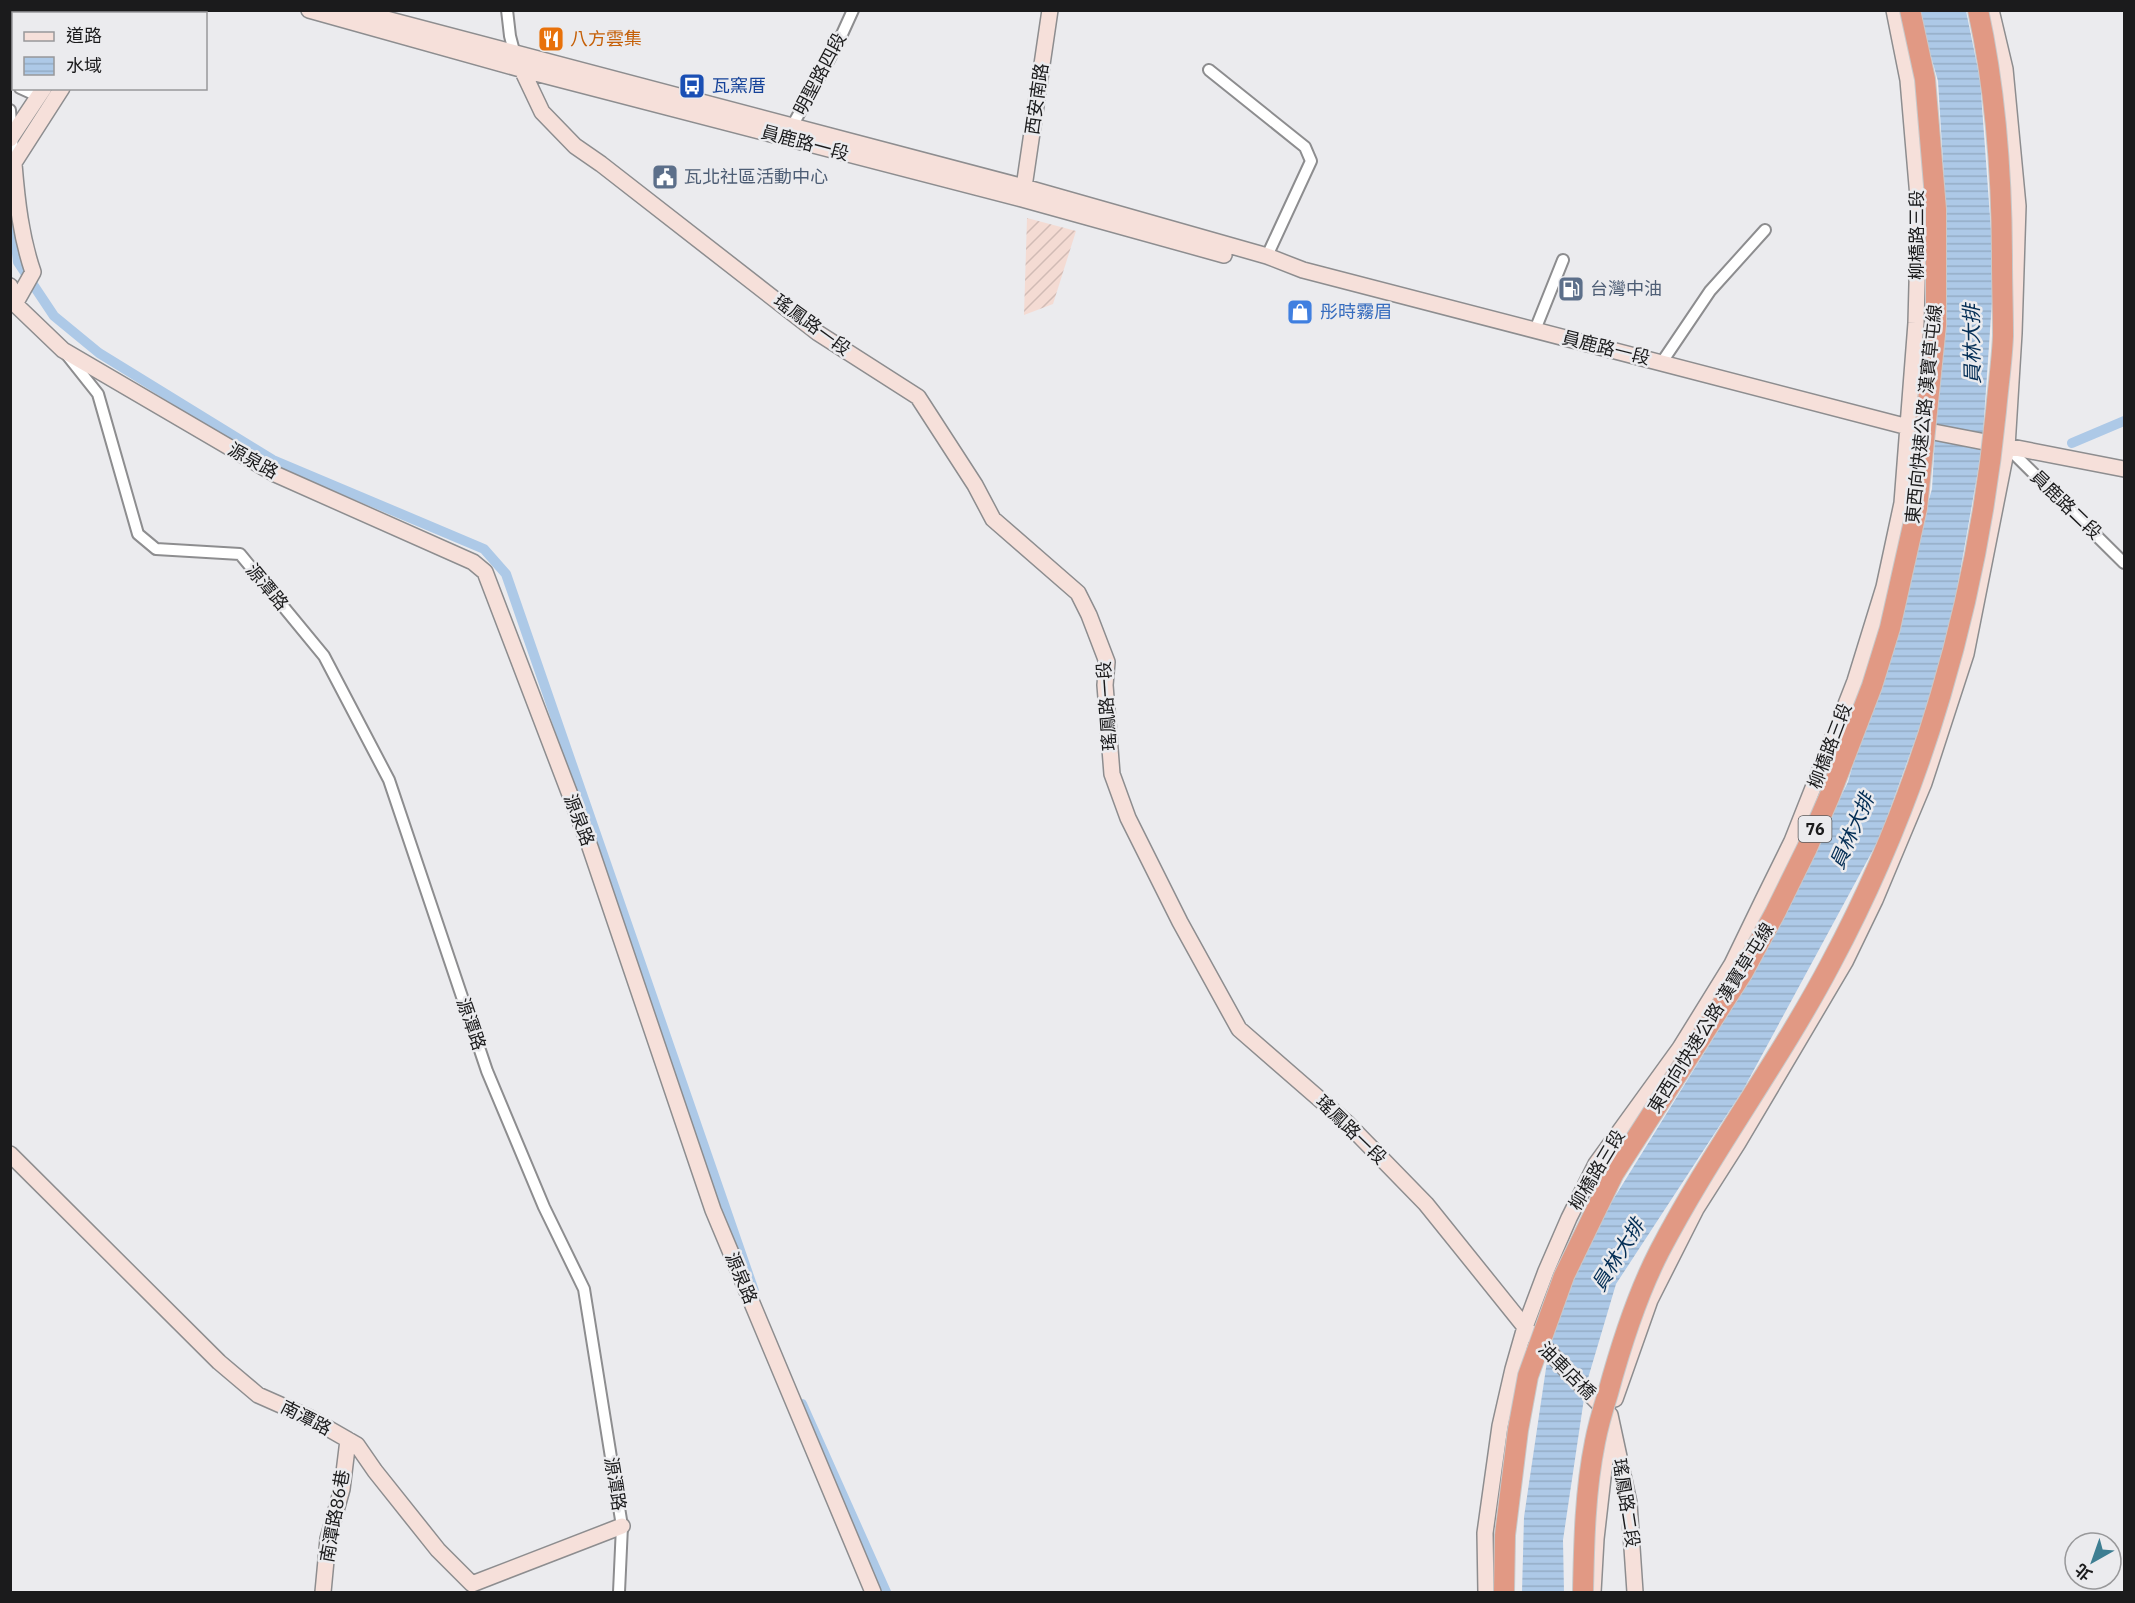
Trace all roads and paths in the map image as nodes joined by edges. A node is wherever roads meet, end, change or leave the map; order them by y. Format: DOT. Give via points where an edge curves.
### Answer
graph roads {
  1 [pos="309,10"];
  2 [pos="352,10"];
  3 [pos="507,10"];
  4 [pos="853,10"];
  5 [pos="1050,10"];
  6 [pos="1894,10"];
  7 [pos="1910,10"];
  8 [pos="1978,10"];
  9 [pos="1991,10"];
  10 [pos="515,55"];
  11 [pos="524,70"];
  12 [pos="1209,70"];
  13 [pos="25,90"];
  14 [pos="39,90"];
  15 [pos="43,90"];
  16 [pos="61,90"];
  17 [pos="10,110"];
  18 [pos="789,133"];
  19 [pos="11,137"];
  20 [pos="12,166"];
  21 [pos="1024,187"];
  22 [pos="1765,230"];
  23 [pos="1267,256"];
  24 [pos="1563,260"];
  25 [pos="1303,270"];
  26 [pos="10,286"];
  27 [pos="13,308"];
  28 [pos="1535,330"];
  29 [pos="63,350"];
  30 [pos="1662,362"];
  31 [pos="1908,427"];
  32 [pos="2007,447"];
  33 [pos="2124,469"];
  34 [pos="2124,563"];
  35 [pos="10,1154"];
  36 [pos="1525,1327"];
  37 [pos="1610,1414"];
  38 [pos="348,1440"];
  39 [pos="622,1526"];
  40 [pos="323,1593"];
  41 [pos="619,1593"];
  42 [pos="873,1593"];
  43 [pos="1486,1593"];
  44 [pos="1504,1593"];
  45 [pos="1583,1593"];
  46 [pos="1593,1593"];
  47 [pos="1635,1593"];
  1 -- 11 [label="main road, 員鹿路一段"];
  2 -- 10 [label="main road, 員鹿路一段"];
  3 -- 10 [label="street"];
  4 -- 18 [label="street, 明聖路四段"];
  5 -- 21 [label="main road, 西安南路"];
  6 -- 31 [label="main road, 柳橋路三段" via="1908,80 1918,209 1916,323"];
  7 -- 44 [label="highway, 東西向快速公路 漢寶草屯線 / 76, bridge" via="1925,79 1936,209 1936,325 1917,508 1890,628 1830,795 1780,904 1743,972 1614,1173 1564,1276 1528,1376 1505,1535"];
  8 -- 45 [label="highway, bridge" via="1992,82 2002,209 2002,338 1990,474 1953,656 1912,782 1867,893 1806,1009 1686,1203 1638,1299 1618,1353 1594,1443 1584,1536"];
  9 -- 32 [label="main road" via="2005,69 2018,206"];
  10 -- 11 [label="main road, 瑤鳳路一段"];
  10 -- 18 [label="main road, 員鹿路一段"];
  11 -- 18 [label="main road, 員鹿路一段"];
  11 -- 36 [label="main road, 瑤鳳路一段" via="542,112 575,146 818,333 918,397 993,519 1078,593 1107,662 1105,685 1112,774 1128,818 1239,1029 1347,1124 1426,1204"];
  12 -- 23 [label="street" via="1305,147 1311,161"];
  13 -- 14 [label="street"];
  15 -- 19 [label="main road"];
  16 -- 20 [label="main road"];
  17 -- 19 [label="street"];
  18 -- 21 [label="main road, 員鹿路一段"];
  18 -- 25 [label="main road, 員鹿路一段" via="1271,268"];
  19 -- 20 [label="street"];
  20 -- 27 [label="main road" via="24,247 33,272"];
  21 -- 23 [label="main road, 員鹿路一段"];
  22 -- 30 [label="street" via="1710,291"];
  23 -- 25 [label="main road, 員鹿路一段"];
  24 -- 28 [label="street"];
  25 -- 28 [label="main road, 員鹿路一段"];
  26 -- 27 [label="main road"];
  27 -- 29 [label="main road, 源泉路"];
  28 -- 30 [label="main road, 員鹿路一段"];
  29 -- 39 [label="street, 源潭路" via="98,393 138,534 156,549 240,554 324,656 389,780 487,1071 544,1207 584,1289"];
  29 -- 42 [label="main road, 源泉路" via="275,474 473,562 485,572 590,847 713,1210"];
  30 -- 31 [label="main road, 員鹿路一段"];
  31 -- 32 [label="main road, 員鹿路一段"];
  31 -- 36 [label="main road, 柳橋路三段" via="1902,503 1884,588 1855,681 1792,841 1726,973 1680,1048 1596,1164 1569,1218"];
  32 -- 33 [label="main road, 員鹿路一段"];
  32 -- 34 [label="street, 員鹿路二段"];
  32 -- 37 [label="main road" via="1966,654 1924,783 1845,962 1675,1249 1650,1300"];
  35 -- 38 [label="main road, 南潭路" via="219,1362 258,1395"];
  36 -- 37 [label="main road, 油車店橋"];
  36 -- 43 [label="main road, 柳橋路三段" via="1500,1426 1485,1533"];
  37 -- 46 [label="main road"];
  37 -- 47 [label="main road, 瑤鳳路二段" via="1629,1503"];
  38 -- 39 [label="main road, 南潭路" via="357,1446 438,1550 472,1584"];
  38 -- 40 [label="main road, 南潭路86巷" via="342,1489 328,1539"];
  39 -- 41 [label="street, 源潭路"];
}
